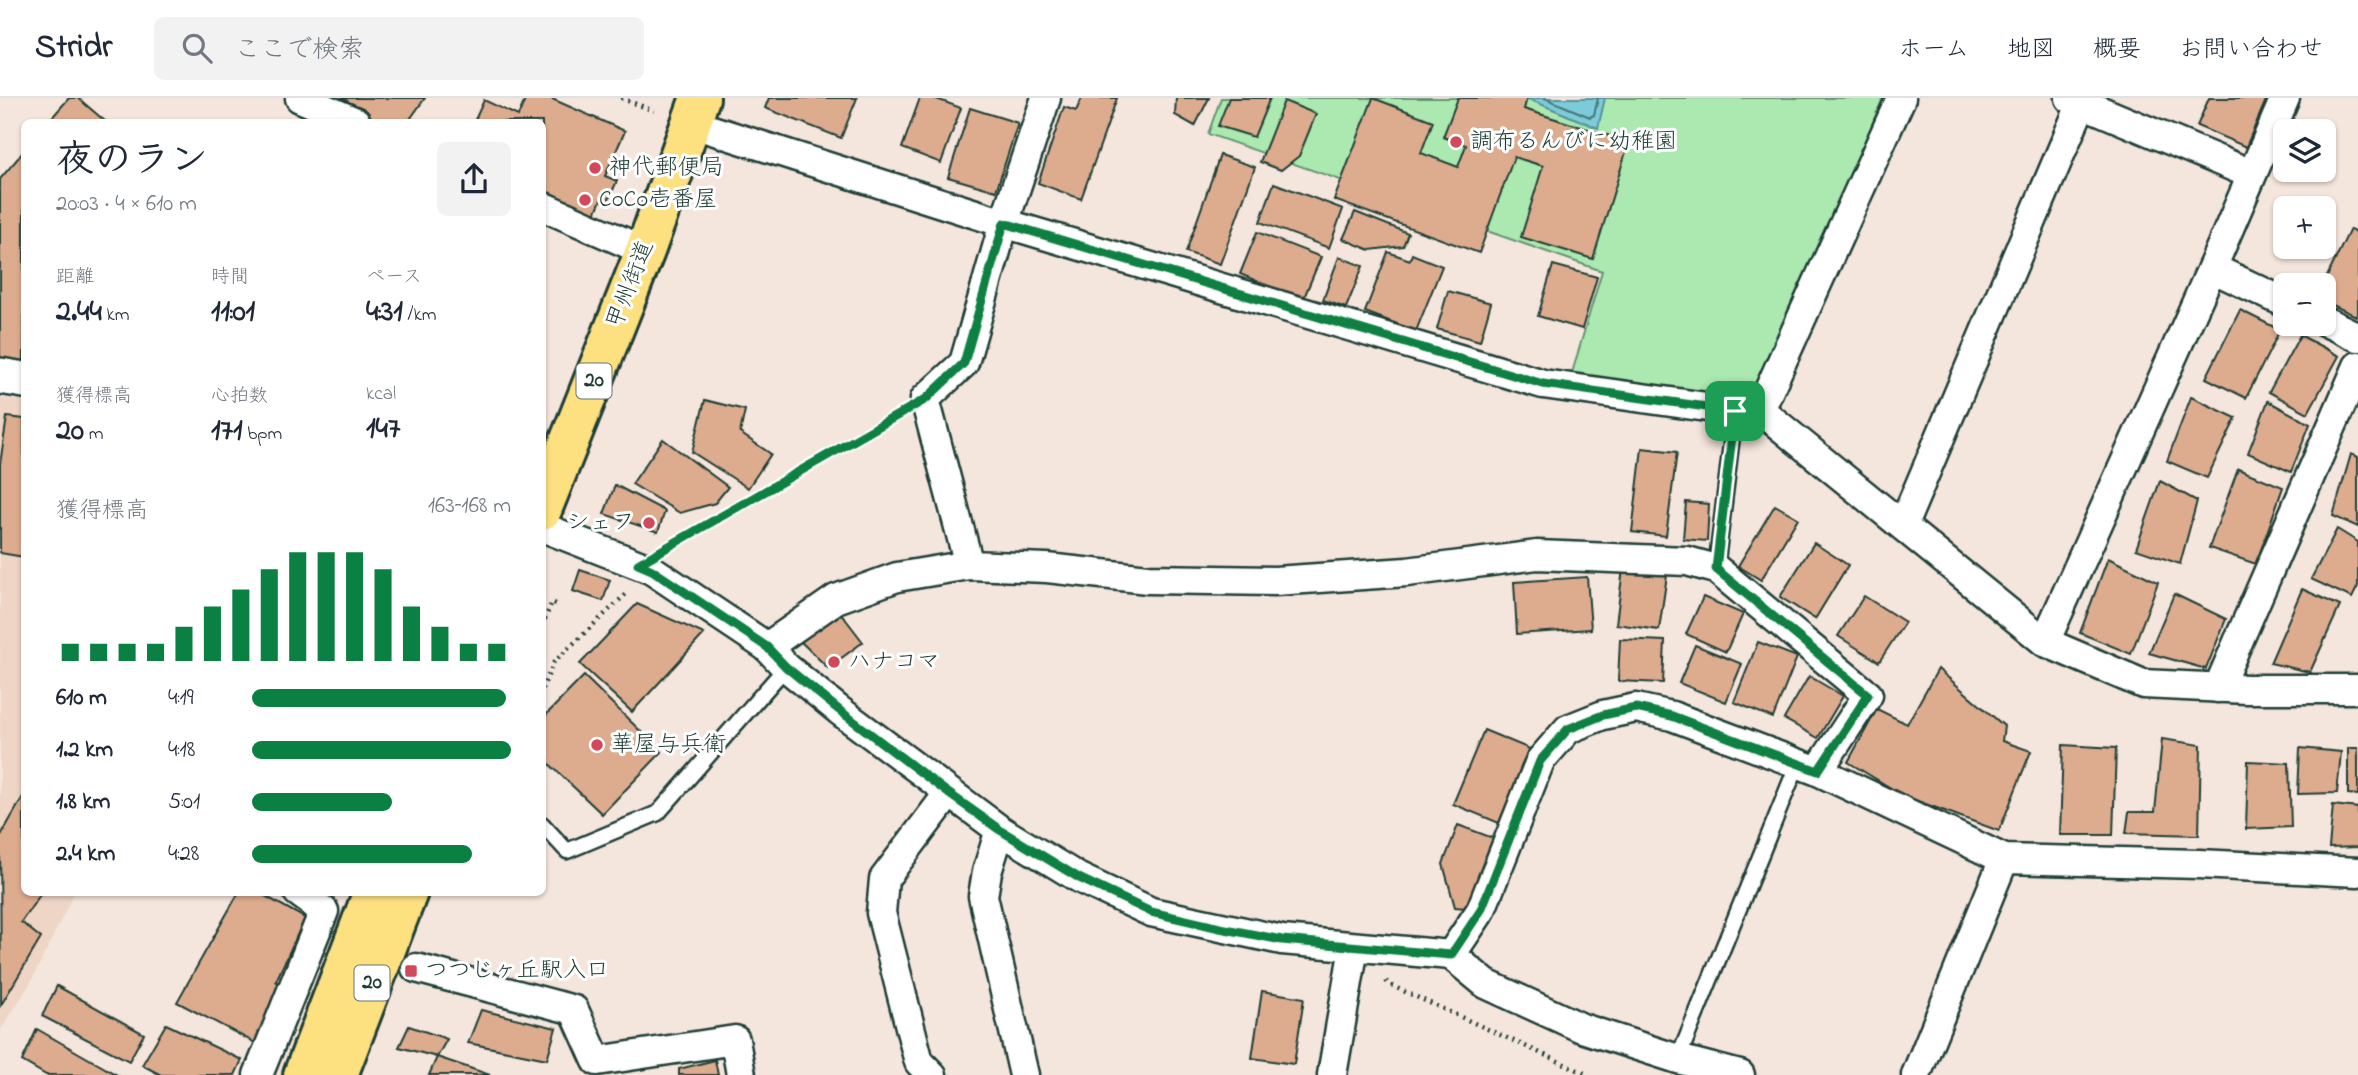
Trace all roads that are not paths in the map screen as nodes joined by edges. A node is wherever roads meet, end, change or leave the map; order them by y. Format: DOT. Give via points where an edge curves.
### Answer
graph roads {
  1 [pos="300,98"];
  2 [pos="1046,98"];
  3 [pos="1901,98"];
  4 [pos="2285,98"];
  5 [pos="2079,100"];
  6 [pos="695,111"];
  7 [pos="349,119"];
  8 [pos="2251,174"];
  9 [pos="546,208"];
  10 [pos="1004,223"];
  11 [pos="645,251"];
  12 [pos="2212,268"];
  13 [pos="2273,297"];
  14 [pos="2336,327"];
  15 [pos="2358,337"];
  16 [pos="2358,366"];
  17 [pos="0,376"];
  18 [pos="21,380"];
  19 [pos="1747,410"];
  20 [pos="546,500"];
  21 [pos="1903,525"];
  22 [pos="546,529"];
  23 [pos="969,565"];
  24 [pos="1716,569"];
  25 [pos="2045,642"];
  26 [pos="767,647"];
  27 [pos="786,667"];
  28 [pos="2218,688"];
  29 [pos="2358,689"];
  30 [pos="1808,767"];
  31 [pos="948,793"];
  32 [pos="546,828"];
  33 [pos="1000,830"];
  34 [pos="2004,859"];
  35 [pos="2358,872"];
  36 [pos="303,896"];
  37 [pos="371,896"];
  38 [pos="406,896"];
  39 [pos="1354,947"];
  40 [pos="1451,955"];
  41 [pos="416,968"];
  42 [pos="278,1026"];
  43 [pos="317,1039"];
  44 [pos="1678,1059"];
  45 [pos="258,1075"];
  46 [pos="303,1075"];
  47 [pos="338,1075"];
  48 [pos="741,1075"];
  49 [pos="932,1075"];
  50 [pos="1024,1075"];
  51 [pos="1332,1075"];
  52 [pos="1740,1075"];
  53 [pos="1916,1075"];
  1 -- 7 [label="street"];
  2 -- 10 [label="street"];
  3 -- 19 [label="street"];
  4 -- 8 [label="street"];
  5 -- 8 [label="street"];
  5 -- 21 [label="street"];
  6 -- 10 [label="street"];
  6 -- 11 [label="highway, 甲州街道 / 20"];
  8 -- 12 [label="street"];
  9 -- 11 [label="street"];
  10 -- 19 [label="street" via="1543,384"];
  10 -- 23 [label="street" via="964,363 926,399"];
  11 -- 20 [label="highway, 甲州街道 / 20"];
  12 -- 13 [label="street"];
  12 -- 25 [label="street"];
  14 -- 15 [label="street"];
  16 -- 28 [label="street"];
  17 -- 18 [label="street"];
  19 -- 21 [label="street"];
  19 -- 24 [label="lane"];
  21 -- 25 [label="street"];
  22 -- 26 [label="street" via="645,567"];
  23 -- 24 [label="street" via="1148,579 1275,580 1408,572 1537,555 1687,561"];
  23 -- 26 [label="street" via="897,577 836,599"];
  24 -- 30 [label="street" via="1868,695"];
  25 -- 28 [label="street" via="2143,684"];
  26 -- 27 [label="street"];
  27 -- 31 [label="street"];
  27 -- 32 [label="lane" via="658,813 567,851"];
  28 -- 29 [label="street"];
  30 -- 34 [label="street"];
  30 -- 40 [label="street" via="1672,716 1636,708 1568,729 1540,761 1481,910"];
  30 -- 44 [label="lane"];
  31 -- 33 [label="street"];
  31 -- 49 [label="street" via="884,879 881,913 919,1062"];
  33 -- 39 [label="street" via="1079,878 1151,912 1282,940"];
  33 -- 50 [label="street" via="983,896"];
  34 -- 35 [label="street"];
  34 -- 53 [label="street"];
  36 -- 42 [label="street" via="324,911"];
  37 -- 43 [label="highway, 20"];
  38 -- 47 [label="highway, 20"];
  39 -- 40 [label="street"];
  39 -- 51 [label="street"];
  40 -- 44 [label="street" via="1486,984 1582,1028"];
  41 -- 48 [label="street" via="574,1010 597,1061 735,1040"];
  42 -- 43 [label="street"];
  42 -- 45 [label="street"];
  43 -- 46 [label="highway, 20"];
  44 -- 52 [label="street"];
}
